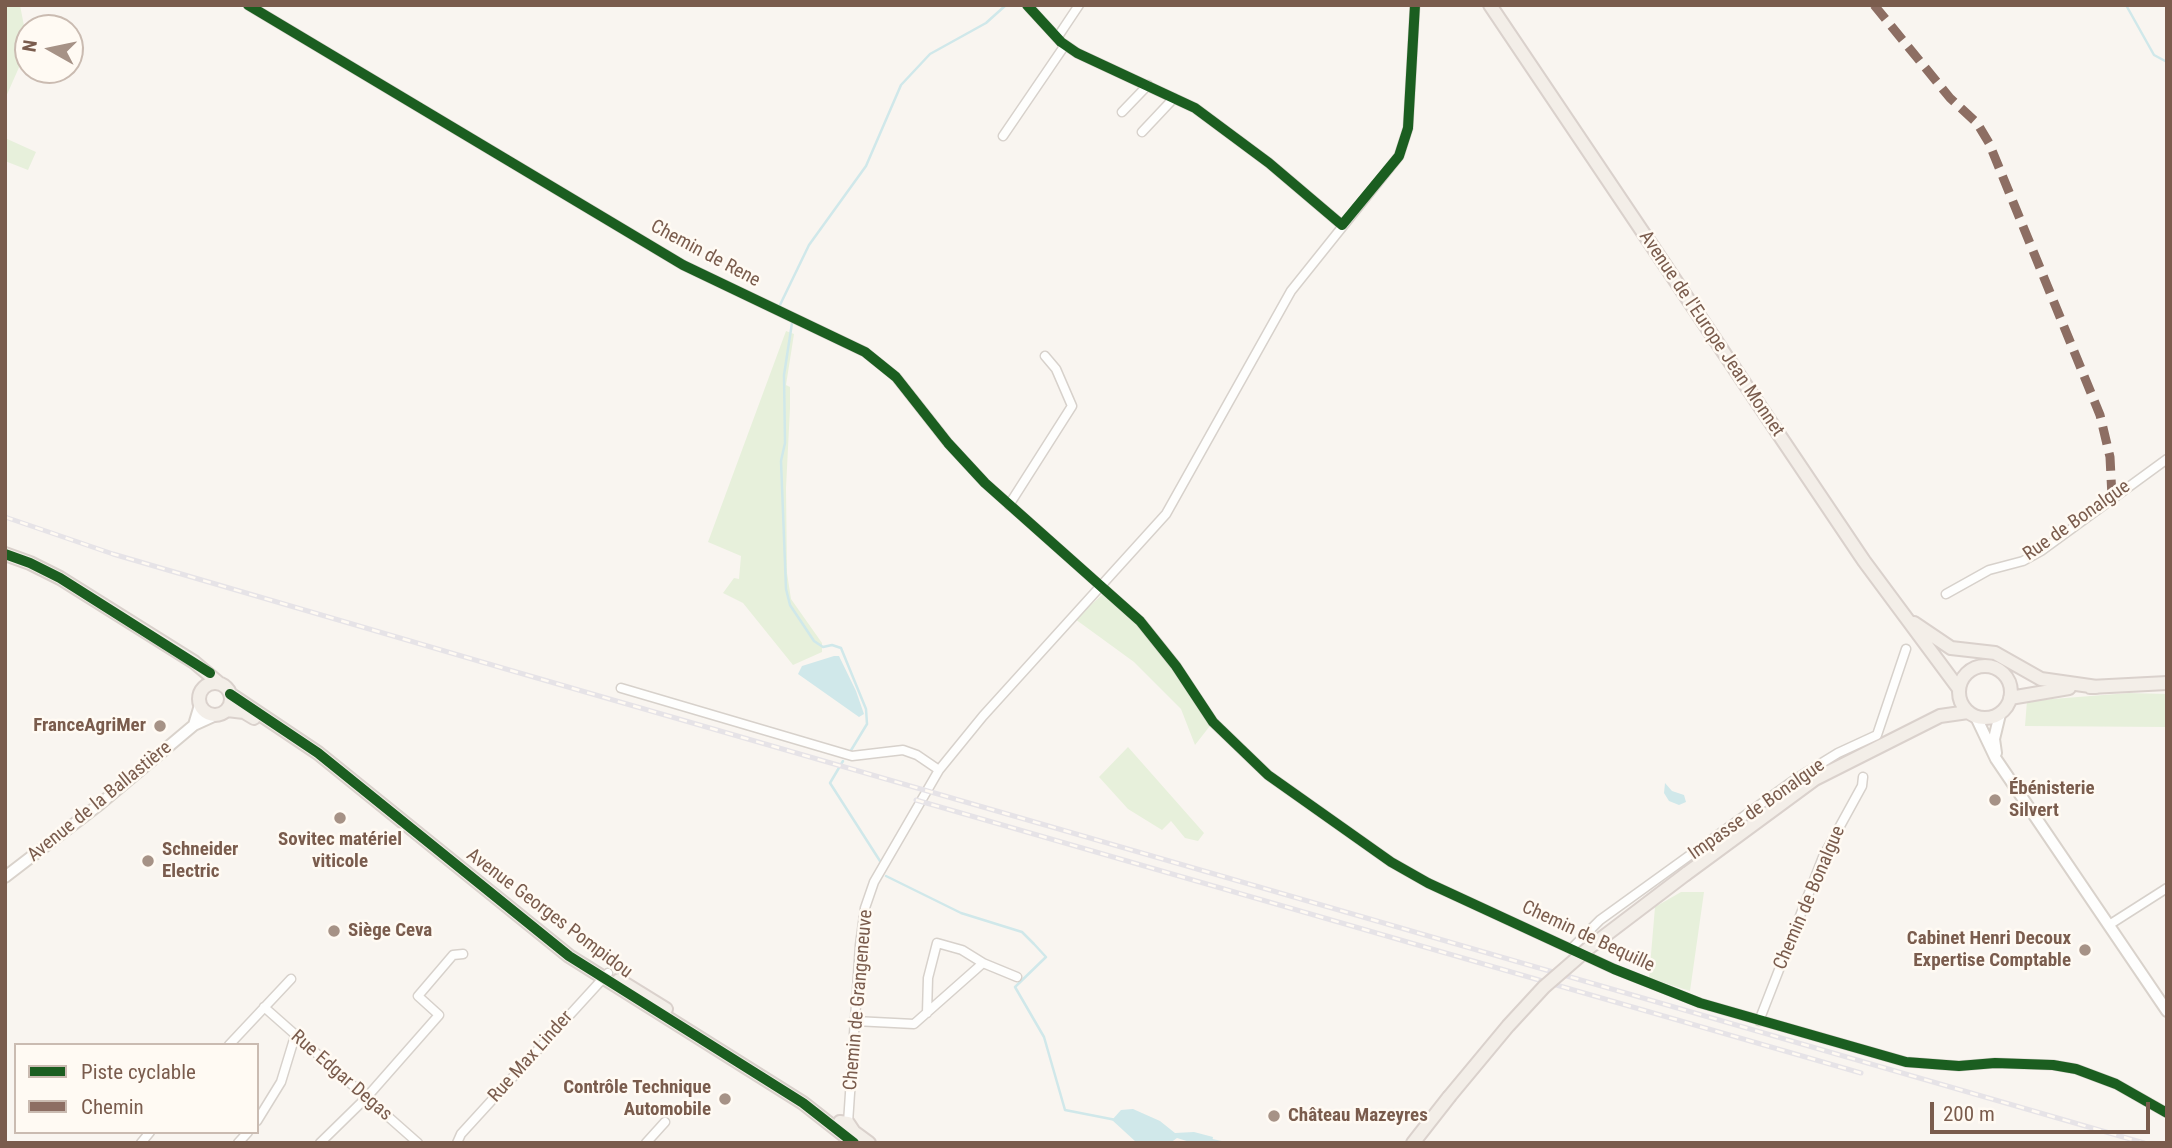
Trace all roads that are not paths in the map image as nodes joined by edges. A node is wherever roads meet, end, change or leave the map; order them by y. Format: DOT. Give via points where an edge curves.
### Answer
graph roads {
  1 [pos="248,5"];
  2 [pos="1027,5"];
  3 [pos="1079,5"];
  4 [pos="1415,5"];
  5 [pos="1490,5"];
  6 [pos="1057,38"];
  7 [pos="1065,45"];
  8 [pos="1148,85"];
  9 [pos="1174,98"];
  10 [pos="1122,112"];
  11 [pos="1142,132"];
  12 [pos="1003,136"];
  13 [pos="1342,225"];
  14 [pos="1045,356"];
  15 [pos="2167,459"];
  16 [pos="1009,505"];
  17 [pos="5,554"];
  18 [pos="1100,586"];
  19 [pos="1946,594"];
  20 [pos="1901,613"];
  21 [pos="1906,649"];
  22 [pos="1938,659"];
  23 [pos="194,662"];
  24 [pos="1972,669"];
  25 [pos="2008,679"];
  26 [pos="2167,682"];
  27 [pos="220,684"];
  28 [pos="2097,687"];
  29 [pos="621,688"];
  30 [pos="2062,688"];
  31 [pos="202,690"];
  32 [pos="1959,692"];
  33 [pos="230,694"];
  34 [pos="2010,698"];
  35 [pos="200,705"];
  36 [pos="221,713"];
  37 [pos="2000,714"];
  38 [pos="1972,715"];
  39 [pos="1940,716"];
  40 [pos="194,725"];
  41 [pos="1996,759"];
  42 [pos="334,769"];
  43 [pos="939,770"];
  44 [pos="1863,777"];
  45 [pos="5,877"];
  46 [pos="2167,888"];
  47 [pos="2109,926"];
  48 [pos="1570,949"];
  49 [pos="463,954"];
  50 [pos="983,963"];
  51 [pos="605,976"];
  52 [pos="1017,977"];
  53 [pos="291,979"];
  54 [pos="264,1007"];
  55 [pos="2167,1011"];
  56 [pos="928,1013"];
  57 [pos="855,1021"];
  58 [pos="1759,1021"];
  59 [pos="295,1036"];
  60 [pos="231,1043"];
  61 [pos="366,1098"];
  62 [pos="2167,1113"];
  63 [pos="259,1118"];
  64 [pos="665,1122"];
  65 [pos="841,1124"];
  66 [pos="320,1143"];
  67 [pos="418,1143"];
  68 [pos="457,1143"];
  69 [pos="646,1143"];
  70 [pos="854,1143"];
  71 [pos="869,1143"];
  72 [pos="1413,1143"];
  1 -- 16 [label="street, Chemin de Rene" via="683,265 865,352 896,377 948,443"];
  2 -- 6 [label="street"];
  3 -- 6 [label="street"];
  4 -- 13 [label="street, Chemin de Grangeneuve" via="1408,128 1399,156"];
  5 -- 20 [label="main road, Avenue de l'Europe Jean Monnet"];
  6 -- 7 [label="street"];
  7 -- 8 [label="street"];
  7 -- 12 [label="street"];
  8 -- 9 [label="street"];
  8 -- 10 [label="street"];
  9 -- 11 [label="street"];
  9 -- 13 [label="street" via="1195,108 1269,163"];
  13 -- 18 [label="street, Chemin de Grangeneuve" via="1291,291 1166,514"];
  14 -- 16 [label="street" via="1056,369 1072,406"];
  15 -- 19 [label="street, Rue de Bonalgue" via="2041,551 1989,570"];
  16 -- 18 [label="street, Chemin de Rene"];
  17 -- 23 [label="main road" via="60,578"];
  18 -- 43 [label="street, Chemin de Grangeneuve"];
  18 -- 48 [label="street, Chemin de Bequille" via="1140,621 1213,722 1268,775 1409,873"];
  20 -- 22 [label="main road, Avenue de l'Europe Jean Monnet"];
  20 -- 28 [label="main road" via="1951,648 1996,653 2042,679"];
  21 -- 48 [label="street, Impasse de Bonalgue" via="1877,735 1794,780 1600,920"];
  22 -- 24 [label="main road"];
  22 -- 32 [label="main road, Avenue de l'Europe Jean Monnet"];
  23 -- 27 [label="main road"];
  23 -- 31 [label="main road"];
  24 -- 25 [label="main road" via="1996,668"];
  24 -- 32 [label="main road" via="1962,679"];
  25 -- 30 [label="main road" via="2026,686"];
  25 -- 34 [label="main road"];
  26 -- 28 [label="main road"];
  27 -- 31 [label="main road"];
  27 -- 33 [label="main road"];
  28 -- 30 [label="main road"];
  29 -- 43 [label="street" via="852,756 903,750"];
  30 -- 34 [label="main road"];
  31 -- 35 [label="main road"];
  32 -- 38 [label="main road"];
  32 -- 39 [label="main road"];
  33 -- 36 [label="main road"];
  33 -- 42 [label="main road, Avenue Georges Pompidou" via="318,753"];
  34 -- 37 [label="main road"];
  35 -- 36 [label="main road" via="206,712"];
  35 -- 40 [label="main road"];
  36 -- 40 [label="main road, Avenue de la Ballastière"];
  36 -- 42 [label="main road, Avenue Georges Pompidou" via="244,712"];
  37 -- 38 [label="main road"];
  37 -- 41 [label="main road" via="1994,739"];
  38 -- 39 [label="main road"];
  38 -- 41 [label="main road"];
  39 -- 72 [label="main road, bridge" via="1815,779 1590,947 1508,1026"];
  40 -- 45 [label="main road, Avenue de la Ballastière"];
  41 -- 47 [label="main road"];
  42 -- 51 [label="main road, Avenue Georges Pompidou" via="541,932"];
  43 -- 57 [label="street, Chemin de Grangeneuve" via="869,895"];
  44 -- 58 [label="street, Chemin de Bonalgue" via="1823,857"];
  46 -- 47 [label="street"];
  47 -- 55 [label="main road"];
  48 -- 58 [label="street, Chemin de Bequille" via="1656,988"];
  49 -- 61 [label="street" via="453,955 418,996 439,1015"];
  50 -- 52 [label="street"];
  50 -- 56 [label="street"];
  50 -- 56 [label="street" via="962,950 937,943 928,978"];
  51 -- 65 [label="main road, Avenue Georges Pompidou"];
  51 -- 68 [label="street, Rue Max Linder"];
  53 -- 54 [label="street"];
  54 -- 59 [label="street, Rue Edgar Degas"];
  54 -- 60 [label="street"];
  56 -- 57 [label="street" via="914,1024"];
  57 -- 65 [label="street, Chemin de Grangeneuve"];
  58 -- 62 [label="street, Chemin de Bequille" via="1917,1064 2076,1069 2116,1084"];
  59 -- 61 [label="street, Rue Edgar Degas"];
  59 -- 63 [label="street" via="281,1082"];
  61 -- 66 [label="street"];
  61 -- 67 [label="street, Rue Edgar Degas"];
  64 -- 69 [label="street"];
  65 -- 70 [label="main road, Avenue Georges Pompidou" via="841,1135"];
  65 -- 71 [label="main road, Avenue Georges Pompidou"];
}
